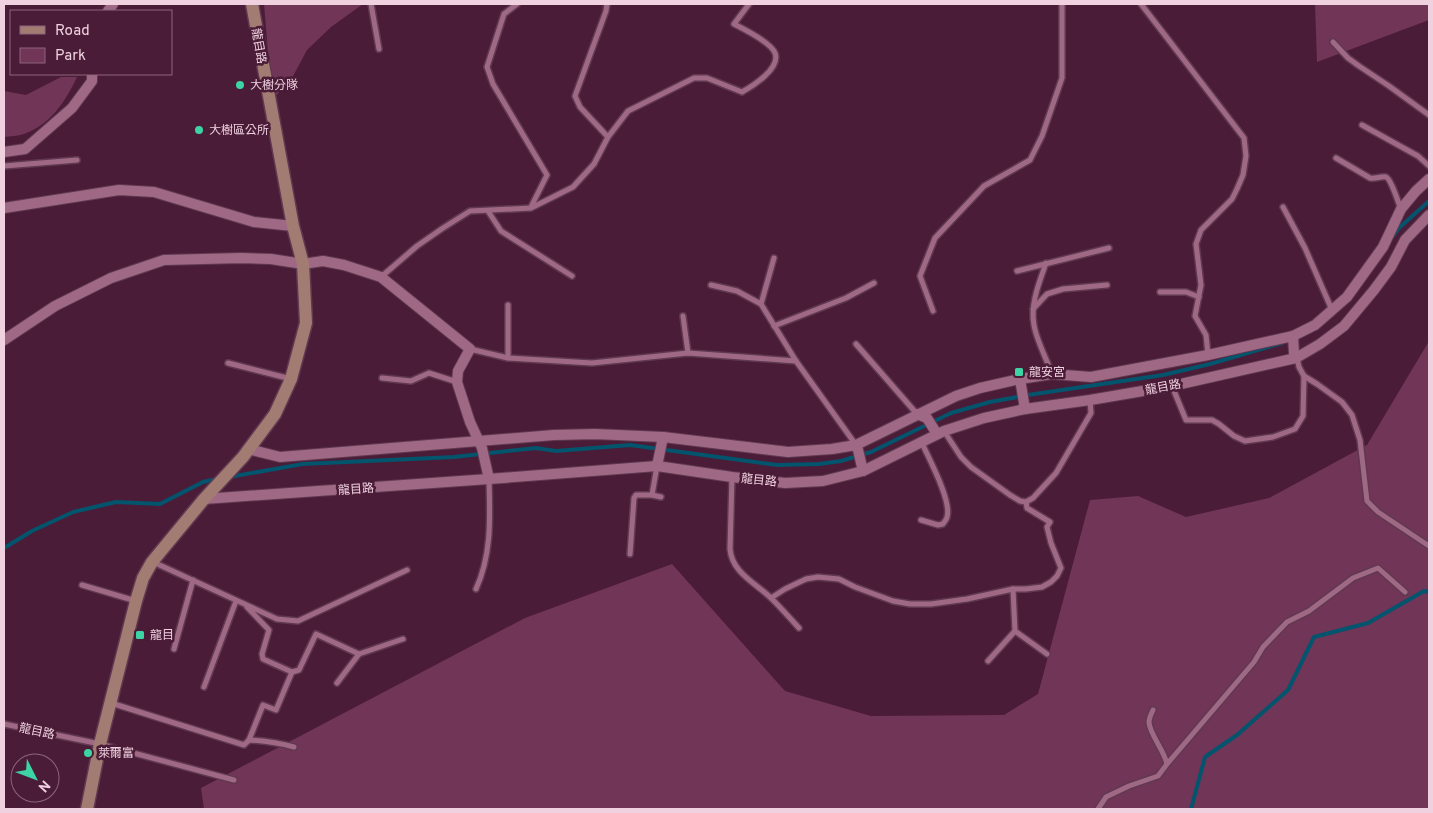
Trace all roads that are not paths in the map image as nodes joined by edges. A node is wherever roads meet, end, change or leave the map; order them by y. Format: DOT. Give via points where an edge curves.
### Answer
graph roads {
  1 [pos="252,4"];
  2 [pos="371,4"];
  3 [pos="517,4"];
  4 [pos="607,4"];
  5 [pos="749,4"];
  6 [pos="1062,4"];
  7 [pos="1141,4"];
  8 [pos="1333,42"];
  9 [pos="379,49"];
  10 [pos="92,75"];
  11 [pos="1429,115"];
  12 [pos="1362,125"];
  13 [pos="608,137"];
  14 [pos="4,152"];
  15 [pos="1336,158"];
  16 [pos="77,160"];
  17 [pos="4,166"];
  18 [pos="1429,166"];
  19 [pos="1429,179"];
  20 [pos="1283,207"];
  21 [pos="4,208"];
  22 [pos="531,208"];
  23 [pos="1401,209"];
  24 [pos="488,211"];
  25 [pos="1429,215"];
  26 [pos="293,226"];
  27 [pos="1109,248"];
  28 [pos="774,258"];
  29 [pos="1046,263"];
  30 [pos="303,264"];
  31 [pos="1017,271"];
  32 [pos="381,276"];
  33 [pos="572,276"];
  34 [pos="874,283"];
  35 [pos="711,286"];
  36 [pos="1107,286"];
  37 [pos="1160,292"];
  38 [pos="1199,297"];
  39 [pos="760,304"];
  40 [pos="508,305"];
  41 [pos="1033,310"];
  42 [pos="933,311"];
  43 [pos="1332,311"];
  44 [pos="683,316"];
  45 [pos="774,326"];
  46 [pos="1293,338"];
  47 [pos="4,340"];
  48 [pos="856,344"];
  49 [pos="470,349"];
  50 [pos="688,353"];
  51 [pos="1208,355"];
  52 [pos="1295,355"];
  53 [pos="508,358"];
  54 [pos="796,361"];
  55 [pos="228,364"];
  56 [pos="1052,374"];
  57 [pos="1304,376"];
  58 [pos="382,378"];
  59 [pos="291,379"];
  60 [pos="1021,381"];
  61 [pos="457,382"];
  62 [pos="1172,386"];
  63 [pos="1090,400"];
  64 [pos="1025,406"];
  65 [pos="922,416"];
  66 [pos="939,432"];
  67 [pos="663,439"];
  68 [pos="922,443"];
  69 [pos="480,445"];
  70 [pos="857,448"];
  71 [pos="245,453"];
  72 [pos="657,462"];
  73 [pos="862,468"];
  74 [pos="488,474"];
  75 [pos="732,477"];
  76 [pos="652,495"];
  77 [pos="661,497"];
  78 [pos="204,500"];
  79 [pos="1026,502"];
  80 [pos="921,520"];
  81 [pos="1429,546"];
  82 [pos="630,554"];
  83 [pos="152,562"];
  84 [pos="407,570"];
  85 [pos="193,580"];
  86 [pos="82,585"];
  87 [pos="476,589"];
  88 [pos="1013,589"];
  89 [pos="1405,592"];
  90 [pos="771,598"];
  91 [pos="136,601"];
  92 [pos="236,601"];
  93 [pos="245,605"];
  94 [pos="799,628"];
  95 [pos="1015,631"];
  96 [pos="403,639"];
  97 [pos="174,649"];
  98 [pos="359,654"];
  99 [pos="1047,654"];
  100 [pos="988,661"];
  101 [pos="292,672"];
  102 [pos="337,683"];
  103 [pos="204,687"];
  104 [pos="110,703"];
  105 [pos="1153,710"];
  106 [pos="4,724"];
  107 [pos="249,740"];
  108 [pos="100,744"];
  109 [pos="294,747"];
  110 [pos="1167,764"];
  111 [pos="234,780"];
  112 [pos="86,809"];
  113 [pos="1098,809"];
  1 -- 26 [label="street, 龍目路"];
  2 -- 9 [label="lane"];
  3 -- 22 [label="lane" via="504,14 487,67 493,84 547,175"];
  4 -- 13 [label="lane" via="575,96 580,107"];
  5 -- 13 [label="lane" via="734,24 754,34 775,52 777,60 756,85 742,92 706,78 694,78 628,111"];
  6 -- 42 [label="lane" via="1062,78 1042,136 1030,160 984,186 935,238 920,276"];
  7 -- 38 [label="lane" via="1244,138 1246,156 1232,198 1201,230 1196,244 1201,285"];
  8 -- 11 [label="lane" via="1348,58"];
  10 -- 14 [label="street" via="92,81 72,108 25,149"];
  12 -- 18 [label="lane" via="1418,156"];
  13 -- 22 [label="lane" via="594,164 573,187"];
  15 -- 23 [label="lane" via="1370,178 1388,178"];
  16 -- 17 [label="lane"];
  19 -- 23 [label="street, 龍目路"];
  20 -- 43 [label="lane"];
  21 -- 26 [label="street" via="119,190 154,192 254,222"];
  22 -- 24 [label="lane"];
  23 -- 43 [label="street, 龍目路" via="1383,247 1347,297"];
  24 -- 32 [label="lane" via="470,211 450,223"];
  24 -- 33 [label="lane" via="501,231"];
  25 -- 52 [label="street, 龍目路" via="1405,240 1391,267 1344,326 1320,344"];
  26 -- 30 [label="street, 龍目路"];
  27 -- 29 [label="lane"];
  28 -- 39 [label="lane"];
  29 -- 31 [label="lane"];
  29 -- 41 [label="lane"];
  30 -- 32 [label="street" via="323,261"];
  30 -- 47 [label="street" via="272,259 164,260 111,278 55,306"];
  30 -- 59 [label="street, 龍目路" via="306,323"];
  32 -- 49 [label="street"];
  34 -- 45 [label="lane" via="846,298"];
  35 -- 39 [label="lane" via="737,291"];
  36 -- 41 [label="lane" via="1064,289 1047,294"];
  37 -- 38 [label="lane" via="1186,292"];
  38 -- 51 [label="lane" via="1195,316 1206,335"];
  39 -- 45 [label="lane"];
  40 -- 53 [label="lane"];
  41 -- 56 [label="lane" via="1034,326"];
  43 -- 46 [label="street, 龍目路"];
  44 -- 50 [label="lane"];
  45 -- 54 [label="lane"];
  46 -- 51 [label="street, 龍目路"];
  46 -- 52 [label="street"];
  48 -- 65 [label="lane"];
  49 -- 53 [label="lane"];
  49 -- 61 [label="street" via="458,372"];
  50 -- 53 [label="lane" via="592,362"];
  50 -- 54 [label="lane"];
  51 -- 56 [label="street, 龍目路" via="1091,377"];
  52 -- 57 [label="lane"];
  52 -- 62 [label="street, 龍目路"];
  54 -- 70 [label="lane"];
  55 -- 59 [label="lane"];
  56 -- 60 [label="street, 龍目路"];
  57 -- 62 [label="lane" via="1303,416 1295,429 1273,437 1245,441 1212,420 1186,420"];
  57 -- 81 [label="lane" via="1342,402 1352,415 1360,440 1367,501"];
  58 -- 61 [label="lane" via="411,382 429,373"];
  59 -- 71 [label="street, 龍目路" via="274,414"];
  60 -- 64 [label="street"];
  60 -- 65 [label="street, 龍目路" via="964,393"];
  61 -- 69 [label="street"];
  62 -- 63 [label="street, 龍目路"];
  63 -- 64 [label="street, 龍目路"];
  63 -- 79 [label="lane" via="1091,413 1056,474"];
  64 -- 66 [label="street, 龍目路"];
  65 -- 66 [label="street"];
  65 -- 70 [label="street, 龍目路"];
  66 -- 68 [label="street, 龍目路"];
  66 -- 79 [label="lane" via="971,467 1010,495"];
  67 -- 69 [label="street, 龍目路" via="595,434 554,435"];
  67 -- 70 [label="street, 龍目路" via="788,452"];
  67 -- 72 [label="street"];
  68 -- 73 [label="street, 龍目路"];
  68 -- 80 [label="lane" via="945,497 948,516 943,524 938,525"];
  69 -- 71 [label="street, 龍目路" via="280,457"];
  69 -- 74 [label="street"];
  70 -- 73 [label="street"];
  71 -- 78 [label="street"];
  72 -- 74 [label="street, 龍目路"];
  72 -- 75 [label="street, 龍目路"];
  72 -- 76 [label="lane"];
  73 -- 75 [label="street, 龍目路" via="823,481 785,483"];
  74 -- 78 [label="street, 龍目路"];
  74 -- 87 [label="lane" via="490,528 482,575"];
  75 -- 90 [label="lane" via="731,559"];
  76 -- 77 [label="lane"];
  76 -- 82 [label="lane" via="636,495 634,498"];
  78 -- 83 [label="street"];
  79 -- 88 [label="lane" via="1027,508 1050,522 1047,527 1061,568 1051,582 1042,587"];
  83 -- 85 [label="lane"];
  83 -- 91 [label="street"];
  84 -- 93 [label="lane" via="298,621 278,619"];
  85 -- 92 [label="lane"];
  85 -- 97 [label="lane"];
  86 -- 91 [label="lane"];
  88 -- 90 [label="lane" via="967,599 910,604 885,598 839,579 818,577 806,579"];
  88 -- 95 [label="lane"];
  89 -- 110 [label="lane" via="1378,568 1353,578 1309,612 1287,622"];
  90 -- 94 [label="lane"];
  91 -- 104 [label="street"];
  92 -- 93 [label="lane"];
  92 -- 103 [label="lane"];
  93 -- 101 [label="lane" via="269,630 263,659"];
  95 -- 99 [label="lane"];
  95 -- 100 [label="lane"];
  96 -- 98 [label="lane"];
  98 -- 101 [label="lane" via="316,634 299,670"];
  98 -- 102 [label="lane"];
  101 -- 107 [label="lane" via="276,710 264,705"];
  104 -- 107 [label="lane" via="244,745"];
  104 -- 108 [label="street"];
  105 -- 110 [label="lane" via="1150,727"];
  106 -- 108 [label="lane, 龍目路"];
  107 -- 109 [label="lane"];
  108 -- 111 [label="lane, 龍目路"];
  108 -- 112 [label="street"];
  110 -- 113 [label="lane" via="1158,776 1106,796"];
}
